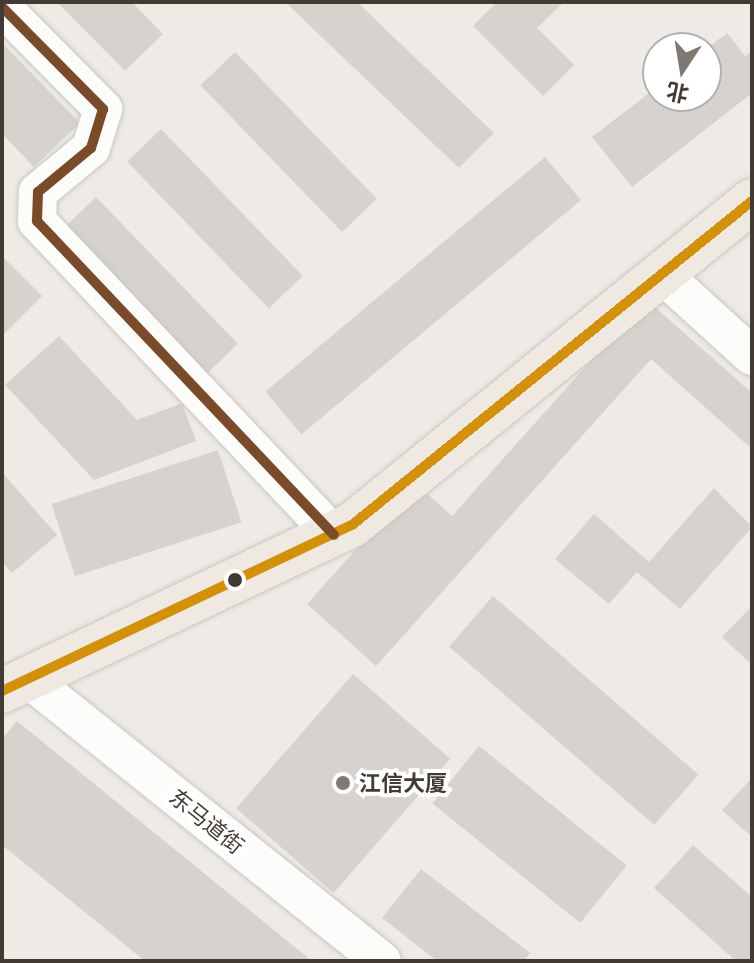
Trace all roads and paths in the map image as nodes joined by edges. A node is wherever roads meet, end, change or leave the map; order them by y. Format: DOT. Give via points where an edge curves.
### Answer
graph roads {
  1 [pos="2,7"];
  2 [pos="752,201"];
  3 [pos="664,276"];
  4 [pos="752,356"];
  5 [pos="334,535"];
  6 [pos="17,686"];
  7 [pos="382,961"];
  1 -- 5 [label="street" via="103,109 91,148 38,192 37,221"];
  2 -- 3 [label="main road"];
  3 -- 4 [label="street"];
  3 -- 5 [label="main road"];
  5 -- 6 [label="main road"];
  6 -- 7 [label="street, 东马道街"];
}
